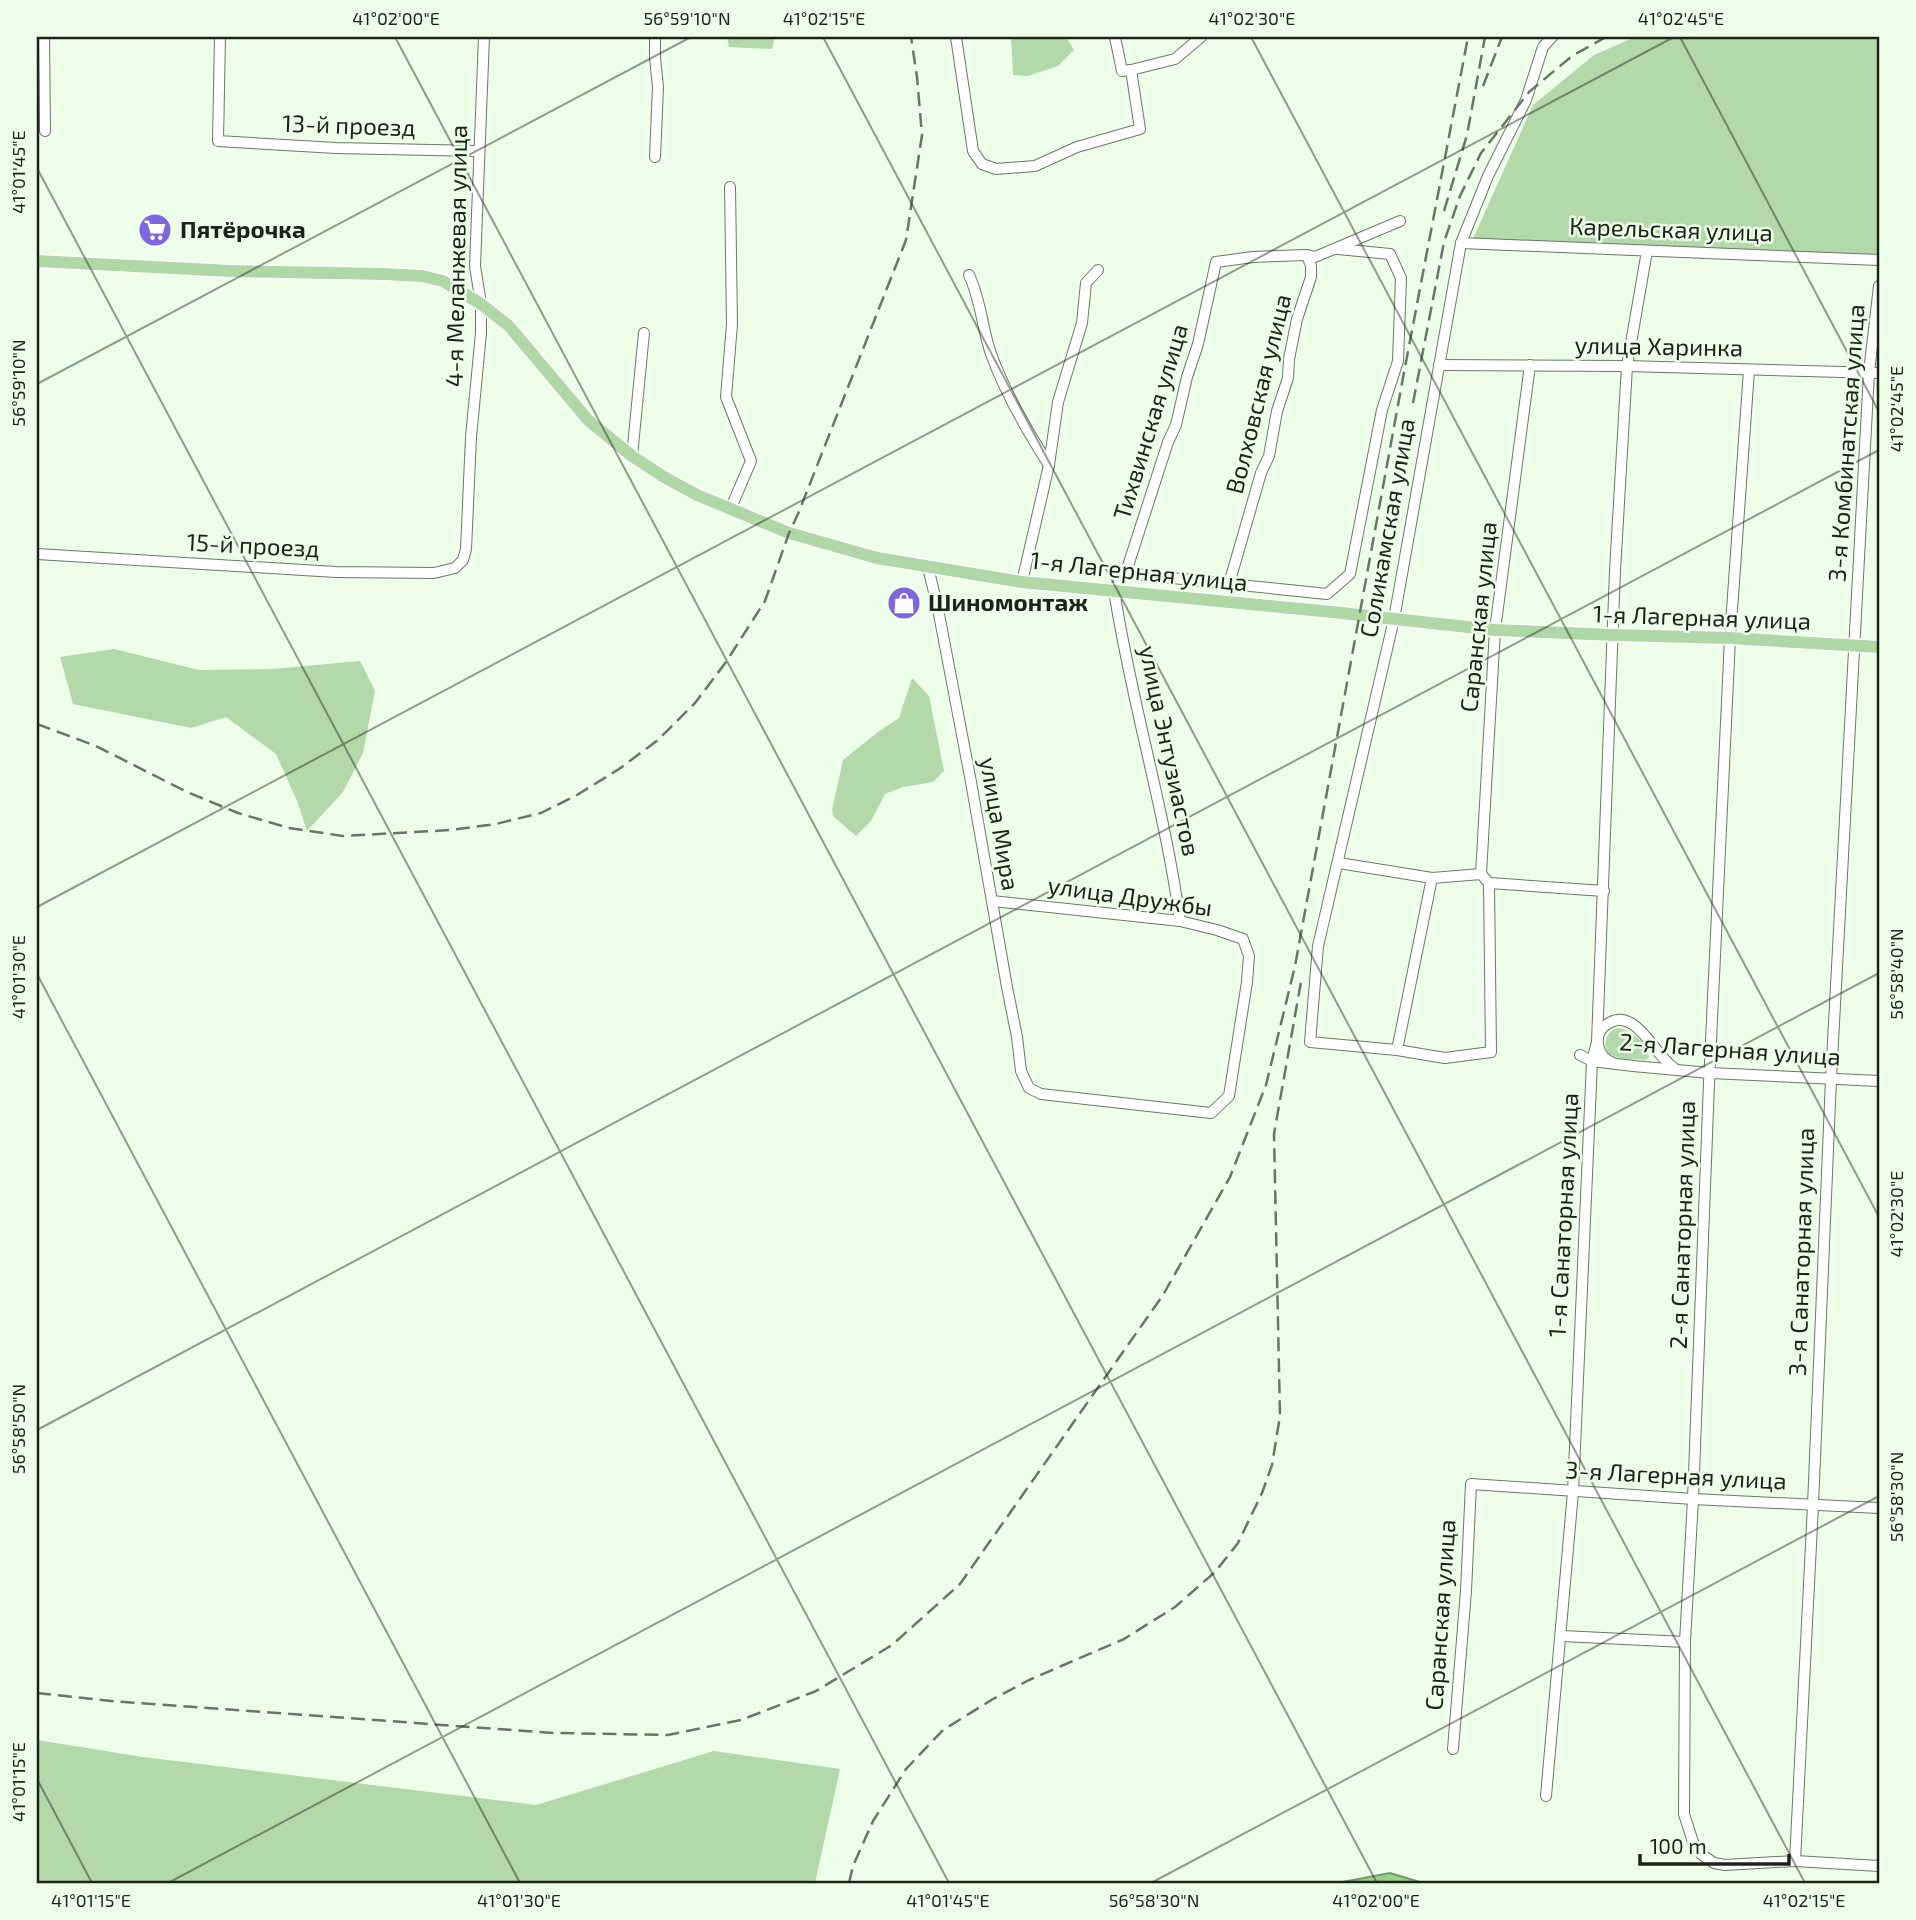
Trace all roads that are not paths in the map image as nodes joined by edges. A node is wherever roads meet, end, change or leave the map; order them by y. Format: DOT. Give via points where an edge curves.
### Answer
graph roads {
  1 [pos="44,37"];
  2 [pos="220,37"];
  3 [pos="484,37"];
  4 [pos="655,37"];
  5 [pos="956,37"];
  6 [pos="1115,37"];
  7 [pos="1201,37"];
  8 [pos="1552,37"];
  9 [pos="1131,71"];
  10 [pos="45,131"];
  11 [pos="479,151"];
  12 [pos="655,157"];
  13 [pos="730,187"];
  14 [pos="1400,221"];
  15 [pos="1461,243"];
  16 [pos="1335,248"];
  17 [pos="1647,251"];
  18 [pos="1307,255"];
  19 [pos="1879,260"];
  20 [pos="37,261"];
  21 [pos="1098,270"];
  22 [pos="970,275"];
  23 [pos="1879,286"];
  24 [pos="481,304"];
  25 [pos="644,333"];
  26 [pos="1439,365"];
  27 [pos="1530,365"];
  28 [pos="1627,366"];
  29 [pos="1749,370"];
  30 [pos="1874,373"];
  31 [pos="632,456"];
  32 [pos="1049,465"];
  33 [pos="730,510"];
  34 [pos="37,554"];
  35 [pos="463,560"];
  36 [pos="928,566"];
  37 [pos="1124,573"];
  38 [pos="1022,582"];
  39 [pos="1229,584"];
  40 [pos="1114,590"];
  41 [pos="1394,618"];
  42 [pos="1495,630"];
  43 [pos="1614,635"];
  44 [pos="1730,638"];
  45 [pos="1854,645"];
  46 [pos="1879,647"];
  47 [pos="1339,863"];
  48 [pos="1481,874"];
  49 [pos="1432,878"];
  50 [pos="1489,883"];
  51 [pos="1604,891"];
  52 [pos="992,901"];
  53 [pos="1181,921"];
  54 [pos="1597,1042"];
  55 [pos="1397,1050"];
  56 [pos="1580,1055"];
  57 [pos="1592,1061"];
  58 [pos="1615,1064"];
  59 [pos="1676,1069"];
  60 [pos="1710,1073"];
  61 [pos="1831,1079"];
  62 [pos="1879,1081"];
  63 [pos="1211,1113"];
  64 [pos="1471,1484"];
  65 [pos="1573,1492"];
  66 [pos="1693,1499"];
  67 [pos="1812,1505"];
  68 [pos="1879,1508"];
  69 [pos="1562,1636"];
  70 [pos="1685,1642"];
  71 [pos="1453,1749"];
  72 [pos="1546,1796"];
  73 [pos="1795,1861"];
  74 [pos="1879,1866"];
  1 -- 10 [label="street"];
  2 -- 11 [label="street, 13-й проезд" via="218,141"];
  3 -- 11 [label="street, 4-я Меланжевая улица"];
  4 -- 12 [label="street"];
  5 -- 9 [label="street" via="973,152 982,164 996,169 1035,166 1077,147 1140,129"];
  6 -- 9 [label="street" via="1122,71"];
  7 -- 9 [label="street" via="1175,59"];
  8 -- 15 [label="street, Соликамская улица"];
  11 -- 24 [label="street, 4-я Меланжевая улица" via="475,266"];
  13 -- 33 [label="street" via="732,324 726,397 751,461"];
  14 -- 16 [label="street"];
  15 -- 17 [label="street, Карельская улица"];
  15 -- 26 [label="street, Соликамская улица"];
  16 -- 18 [label="street" via="1315,257"];
  16 -- 39 [label="street" via="1390,254 1401,278 1398,361 1382,410 1350,574 1327,594"];
  17 -- 19 [label="street, Карельская улица"];
  17 -- 28 [label="street, 1-я Санаторная улица"];
  18 -- 37 [label="street, Тихвинская улица" via="1216,262 1176,425"];
  18 -- 39 [label="street, Волховская улица" via="1311,277 1297,319 1288,378"];
  20 -- 24 [label="main road, 1-я Лагерная улица" via="422,276 443,281"];
  21 -- 32 [label="street" via="1086,284 1082,323 1058,402"];
  22 -- 32 [label="street" via="990,352"];
  23 -- 30 [label="street, 3-я Комбинатская улица"];
  24 -- 31 [label="main road, 1-я Лагерная улица" via="509,326 588,419"];
  24 -- 35 [label="street, 4-я Меланжевая улица"];
  25 -- 31 [label="street"];
  26 -- 27 [label="street, улица Харинка"];
  26 -- 41 [label="street, Соликамская улица"];
  27 -- 28 [label="street, улица Харинка"];
  27 -- 42 [label="street, Саранская улица"];
  28 -- 29 [label="street, улица Харинка"];
  28 -- 43 [label="street, 1-я Санаторная улица"];
  29 -- 30 [label="street, улица Харинка"];
  29 -- 44 [label="street, 2-я Санаторная улица"];
  30 -- 45 [label="street, 3-я Комбинатская улица"];
  31 -- 33 [label="main road, 1-я Лагерная улица"];
  32 -- 38 [label="street"];
  33 -- 36 [label="main road, 1-я Лагерная улица" via="833,546"];
  34 -- 35 [label="street, 15-й проезд" via="336,572 434,573 455,568"];
  36 -- 38 [label="main road, 1-я Лагерная улица"];
  36 -- 52 [label="street, улица Мира"];
  37 -- 39 [label="street"];
  37 -- 40 [label="street, Тихвинская улица"];
  38 -- 40 [label="main road, 1-я Лагерная улица"];
  40 -- 41 [label="main road, 1-я Лагерная улица"];
  40 -- 53 [label="street, улица Энтузиастов"];
  41 -- 42 [label="main road, 1-я Лагерная улица"];
  41 -- 47 [label="street, Соликамская улица"];
  42 -- 43 [label="main road, 1-я Лагерная улица"];
  42 -- 48 [label="street, Саранская улица"];
  43 -- 44 [label="main road, 1-я Лагерная улица"];
  43 -- 51 [label="street, 1-я Санаторная улица"];
  44 -- 45 [label="main road, 1-я Лагерная улица"];
  44 -- 60 [label="street, 2-я Санаторная улица"];
  45 -- 46 [label="main road, 1-я Лагерная улица"];
  45 -- 61 [label="street, 3-я Санаторная улица"];
  47 -- 49 [label="street"];
  47 -- 55 [label="street, Соликамская улица" via="1318,946 1310,1042"];
  48 -- 49 [label="street"];
  48 -- 50 [label="street"];
  49 -- 55 [label="street"];
  50 -- 51 [label="street"];
  50 -- 55 [label="street" via="1491,1052 1445,1058"];
  51 -- 54 [label="street, 1-я Санаторная улица"];
  52 -- 53 [label="street, улица Дружбы"];
  52 -- 63 [label="street, улица Мира" via="1021,1071 1029,1088 1041,1094"];
  53 -- 63 [label="street, улица Дружбы" via="1243,939 1249,956 1229,1096"];
  54 -- 57 [label="street, 1-я Санаторная улица"];
  54 -- 58 [label="street" via="1602,1056"];
  54 -- 59 [label="street" via="1608,1023 1628,1021 1651,1041 1664,1062"];
  56 -- 57 [label="street, 2-я Лагерная улица"];
  57 -- 58 [label="street, 2-я Лагерная улица"];
  57 -- 65 [label="street, 1-я Санаторная улица"];
  58 -- 59 [label="street, 2-я Лагерная улица"];
  59 -- 60 [label="street, 2-я Лагерная улица"];
  60 -- 61 [label="street, 2-я Лагерная улица"];
  60 -- 66 [label="street, 2-я Санаторная улица"];
  61 -- 62 [label="street, 2-я Лагерная улица"];
  61 -- 67 [label="street, 3-я Санаторная улица"];
  64 -- 65 [label="street, 3-я Лагерная улица"];
  64 -- 71 [label="street, Саранская улица"];
  65 -- 66 [label="street, 3-я Лагерная улица"];
  65 -- 69 [label="street, 1-я Санаторная улица"];
  66 -- 67 [label="street, 3-я Лагерная улица"];
  66 -- 70 [label="street, 2-я Санаторная улица"];
  67 -- 68 [label="street, 3-я Лагерная улица"];
  67 -- 73 [label="street, 3-я Санаторная улица"];
  69 -- 70 [label="street"];
  69 -- 72 [label="street, 1-я Санаторная улица"];
  70 -- 73 [label="street, 2-я Санаторная улица" via="1684,1814 1693,1842 1714,1863"];
  73 -- 74 [label="street"];
}
